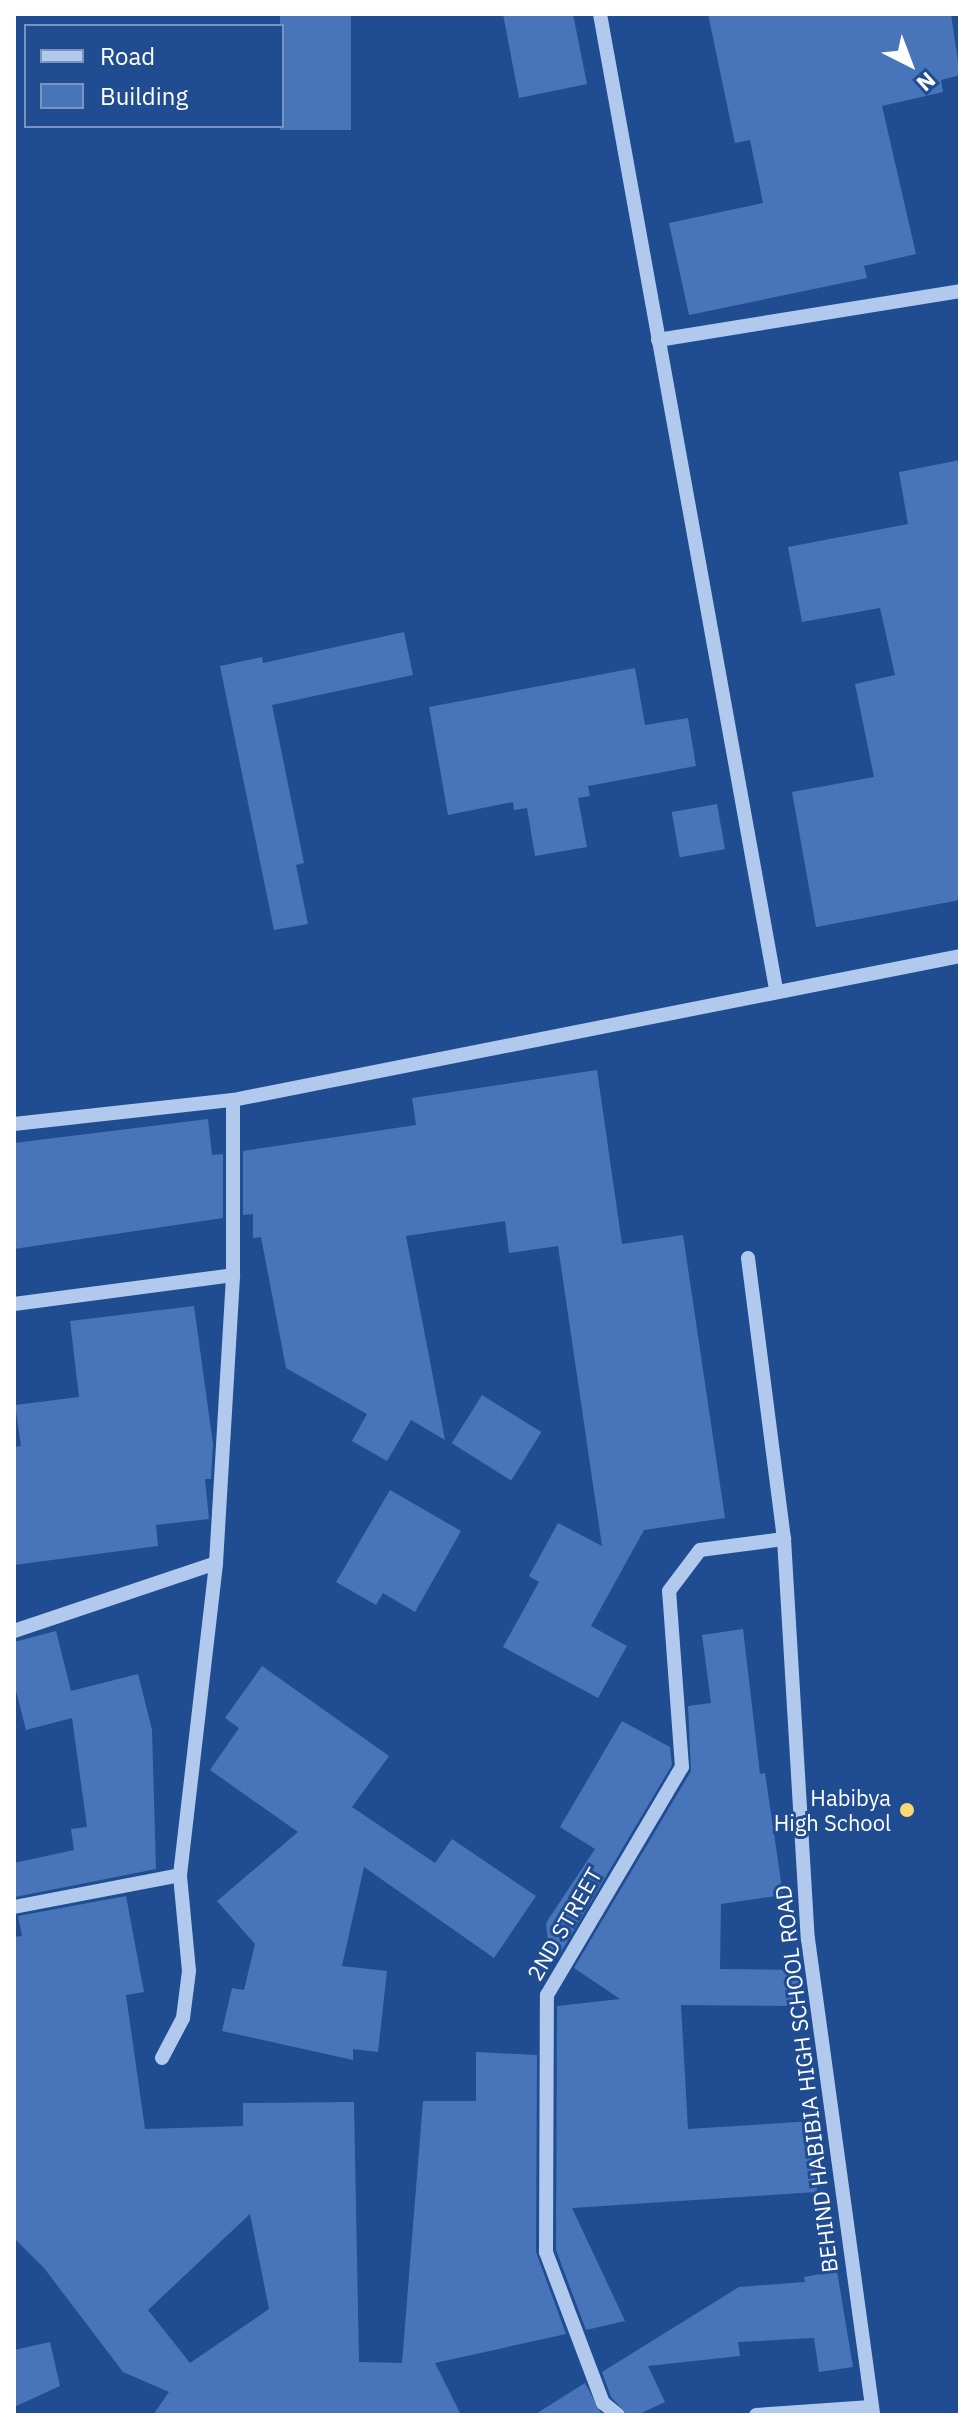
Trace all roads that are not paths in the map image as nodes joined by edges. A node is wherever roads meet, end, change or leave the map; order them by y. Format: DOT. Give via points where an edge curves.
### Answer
graph roads {
  1 [pos="600,14"];
  2 [pos="960,291"];
  3 [pos="658,340"];
  4 [pos="960,956"];
  5 [pos="776,989"];
  6 [pos="233,1100"];
  7 [pos="14,1124"];
  8 [pos="748,1258"];
  9 [pos="233,1275"];
  10 [pos="14,1304"];
  11 [pos="784,1539"];
  12 [pos="216,1563"];
  13 [pos="14,1631"];
  14 [pos="180,1875"];
  15 [pos="14,1907"];
  16 [pos="162,2058"];
  17 [pos="872,2411"];
  18 [pos="618,2415"];
  19 [pos="756,2415"];
  1 -- 3 [label="street"];
  2 -- 3 [label="street"];
  3 -- 5 [label="street"];
  4 -- 5 [label="street"];
  5 -- 6 [label="street"];
  6 -- 7 [label="street"];
  6 -- 9 [label="street"];
  8 -- 11 [label="street, BEHIND HABIBIA HIGH SCHOOL ROAD"];
  9 -- 10 [label="street"];
  9 -- 12 [label="street"];
  11 -- 17 [label="street, BEHIND HABIBIA HIGH SCHOOL ROAD" via="808,1939"];
  11 -- 18 [label="street, 2ND STREET" via="700,1550 669,1591 682,1767 547,1995 546,2252 603,2403"];
  12 -- 13 [label="street"];
  12 -- 14 [label="street"];
  14 -- 15 [label="street"];
  14 -- 16 [label="street" via="189,1971 183,2018"];
  17 -- 19 [label="street"];
}
